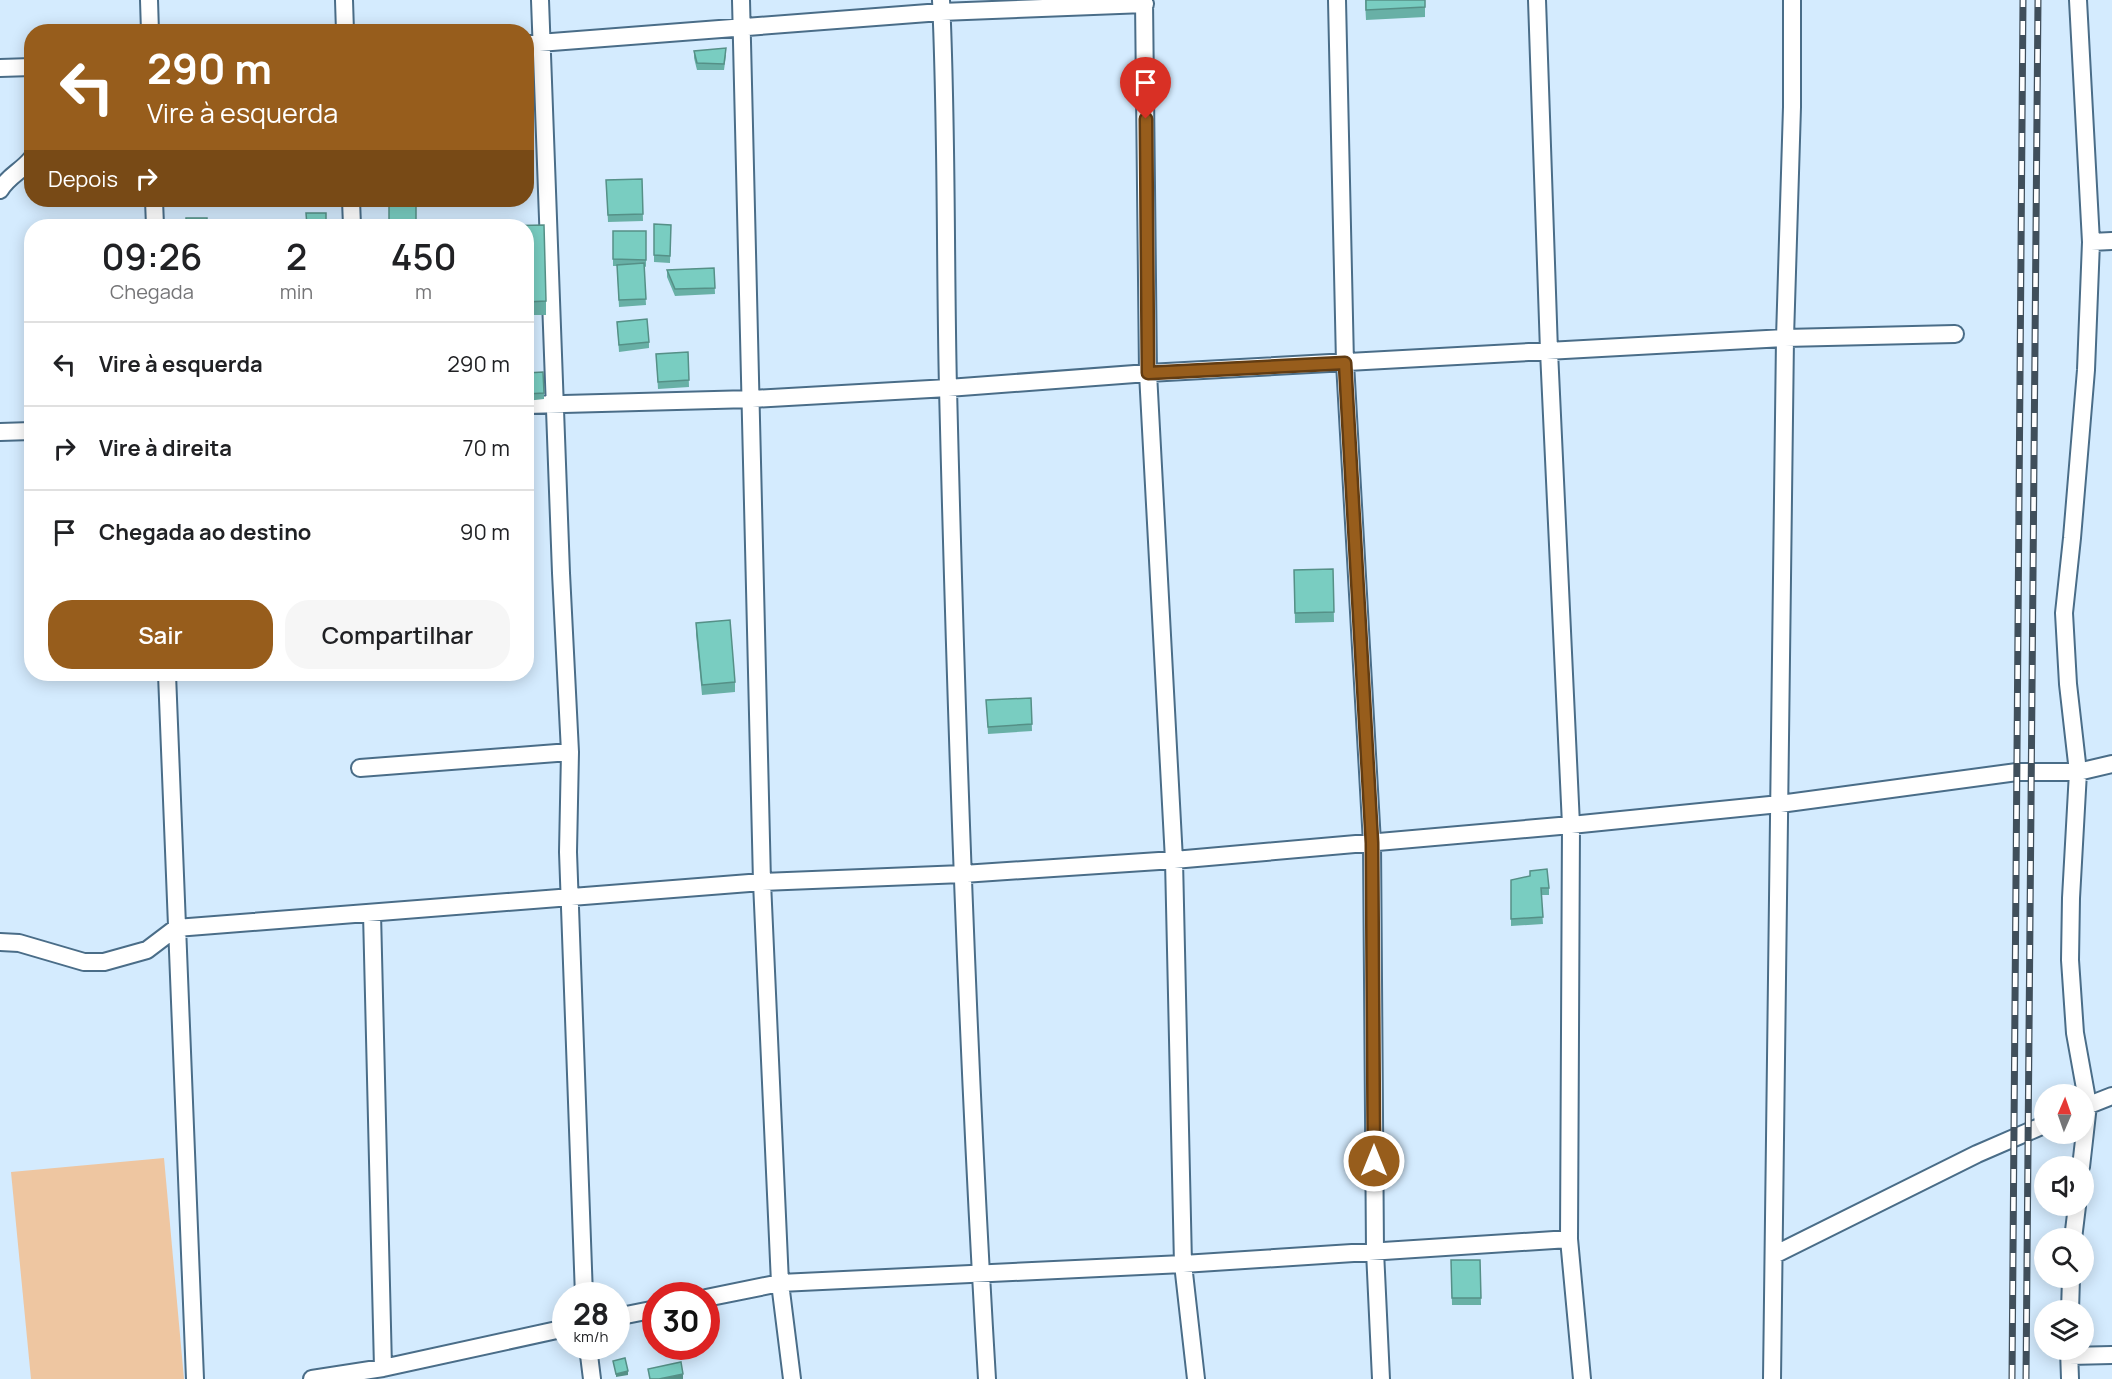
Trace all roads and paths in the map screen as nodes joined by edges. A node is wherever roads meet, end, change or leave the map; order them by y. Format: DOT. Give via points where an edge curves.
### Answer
graph roads {
  1 [pos="149,0"];
  2 [pos="344,0"];
  3 [pos="540,0"];
  4 [pos="741,0"];
  5 [pos="1337,0"];
  6 [pos="1537,0"];
  7 [pos="1792,0"];
  8 [pos="2078,0"];
  9 [pos="1144,2"];
  10 [pos="941,6"];
  11 [pos="150,24"];
  12 [pos="345,24"];
  13 [pos="742,27"];
  14 [pos="534,43"];
  15 [pos="24,67"];
  16 [pos="0,68"];
  17 [pos="24,166"];
  18 [pos="0,190"];
  19 [pos="2112,241"];
  20 [pos="2091,242"];
  21 [pos="1955,334"];
  22 [pos="1785,338"];
  23 [pos="1549,351"];
  24 [pos="1345,363"];
  25 [pos="1148,373"];
  26 [pos="948,388"];
  27 [pos="752,399"];
  28 [pos="556,403"];
  29 [pos="534,404"];
  30 [pos="24,431"];
  31 [pos="0,432"];
  32 [pos="167,681"];
  33 [pos="570,752"];
  34 [pos="2112,764"];
  35 [pos="360,768"];
  36 [pos="2078,772"];
  37 [pos="1780,804"];
  38 [pos="1571,825"];
  39 [pos="1372,843"];
  40 [pos="1174,860"];
  41 [pos="963,874"];
  42 [pos="762,882"];
  43 [pos="571,897"];
  44 [pos="372,913"];
  45 [pos="176,928"];
  46 [pos="0,942"];
  47 [pos="2083,1084"];
  48 [pos="2112,1096"];
  49 [pos="2094,1103"];
  50 [pos="2034,1129"];
  51 [pos="1569,1239"];
  52 [pos="1375,1251"];
  53 [pos="1774,1255"];
  54 [pos="1182,1264"];
  55 [pos="980,1275"];
  56 [pos="584,1282"];
  57 [pos="780,1283"];
  58 [pos="720,1296"];
  59 [pos="552,1331"];
  60 [pos="2094,1354"];
  61 [pos="2112,1355"];
  62 [pos="590,1360"];
  63 [pos="2069,1360"];
  64 [pos="383,1368"];
  65 [pos="195,1379"];
  66 [pos="312,1379"];
  67 [pos="592,1379"];
  68 [pos="792,1379"];
  69 [pos="987,1379"];
  70 [pos="1196,1379"];
  71 [pos="1381,1379"];
  72 [pos="1582,1379"];
  73 [pos="1772,1379"];
  74 [pos="2070,1379"];
  1 -- 11 [label="street"];
  2 -- 12 [label="street"];
  3 -- 14 [label="street"];
  4 -- 13 [label="street"];
  5 -- 24 [label="street"];
  6 -- 23 [label="street"];
  7 -- 22 [label="street"];
  8 -- 20 [label="street"];
  9 -- 10 [label="street"];
  9 -- 25 [label="street"];
  10 -- 13 [label="street"];
  10 -- 26 [label="street"];
  13 -- 14 [label="street"];
  13 -- 27 [label="street"];
  14 -- 28 [label="street"];
  15 -- 16 [label="street"];
  17 -- 18 [label="street" via="6,179"];
  19 -- 20 [label="street"];
  20 -- 36 [label="street" via="2086,370 2064,613"];
  21 -- 22 [label="street"];
  22 -- 23 [label="street"];
  22 -- 37 [label="street"];
  23 -- 24 [label="street"];
  23 -- 38 [label="street"];
  24 -- 25 [label="street"];
  24 -- 39 [label="street"];
  25 -- 26 [label="street"];
  25 -- 40 [label="street"];
  26 -- 27 [label="street"];
  26 -- 41 [label="street"];
  27 -- 28 [label="street"];
  27 -- 42 [label="street"];
  28 -- 29 [label="street"];
  28 -- 33 [label="street"];
  30 -- 31 [label="street"];
  32 -- 45 [label="street"];
  33 -- 35 [label="street"];
  33 -- 43 [label="street"];
  34 -- 36 [label="street"];
  36 -- 37 [label="street" via="2018,772"];
  36 -- 47 [label="street" via="2070,960"];
  37 -- 38 [label="street"];
  37 -- 53 [label="street"];
  38 -- 39 [label="street"];
  38 -- 51 [label="street"];
  39 -- 40 [label="street"];
  39 -- 52 [label="street"];
  40 -- 41 [label="street"];
  40 -- 54 [label="street"];
  41 -- 42 [label="street"];
  41 -- 55 [label="street"];
  42 -- 43 [label="street"];
  42 -- 57 [label="street"];
  43 -- 44 [label="street"];
  43 -- 56 [label="street"];
  44 -- 45 [label="street"];
  44 -- 64 [label="street"];
  45 -- 46 [label="street" via="147,950 104,962 84,962"];
  45 -- 65 [label="street"];
  48 -- 49 [label="street"];
  50 -- 53 [label="street"];
  51 -- 52 [label="street"];
  51 -- 72 [label="street"];
  52 -- 54 [label="street"];
  52 -- 71 [label="street"];
  53 -- 73 [label="street"];
  54 -- 55 [label="street"];
  54 -- 70 [label="street"];
  55 -- 57 [label="street"];
  55 -- 69 [label="street"];
  57 -- 58 [label="street"];
  57 -- 68 [label="street"];
  59 -- 64 [label="street"];
  60 -- 61 [label="street"];
  62 -- 67 [label="street"];
  63 -- 74 [label="street"];
  64 -- 66 [label="street"];
}
